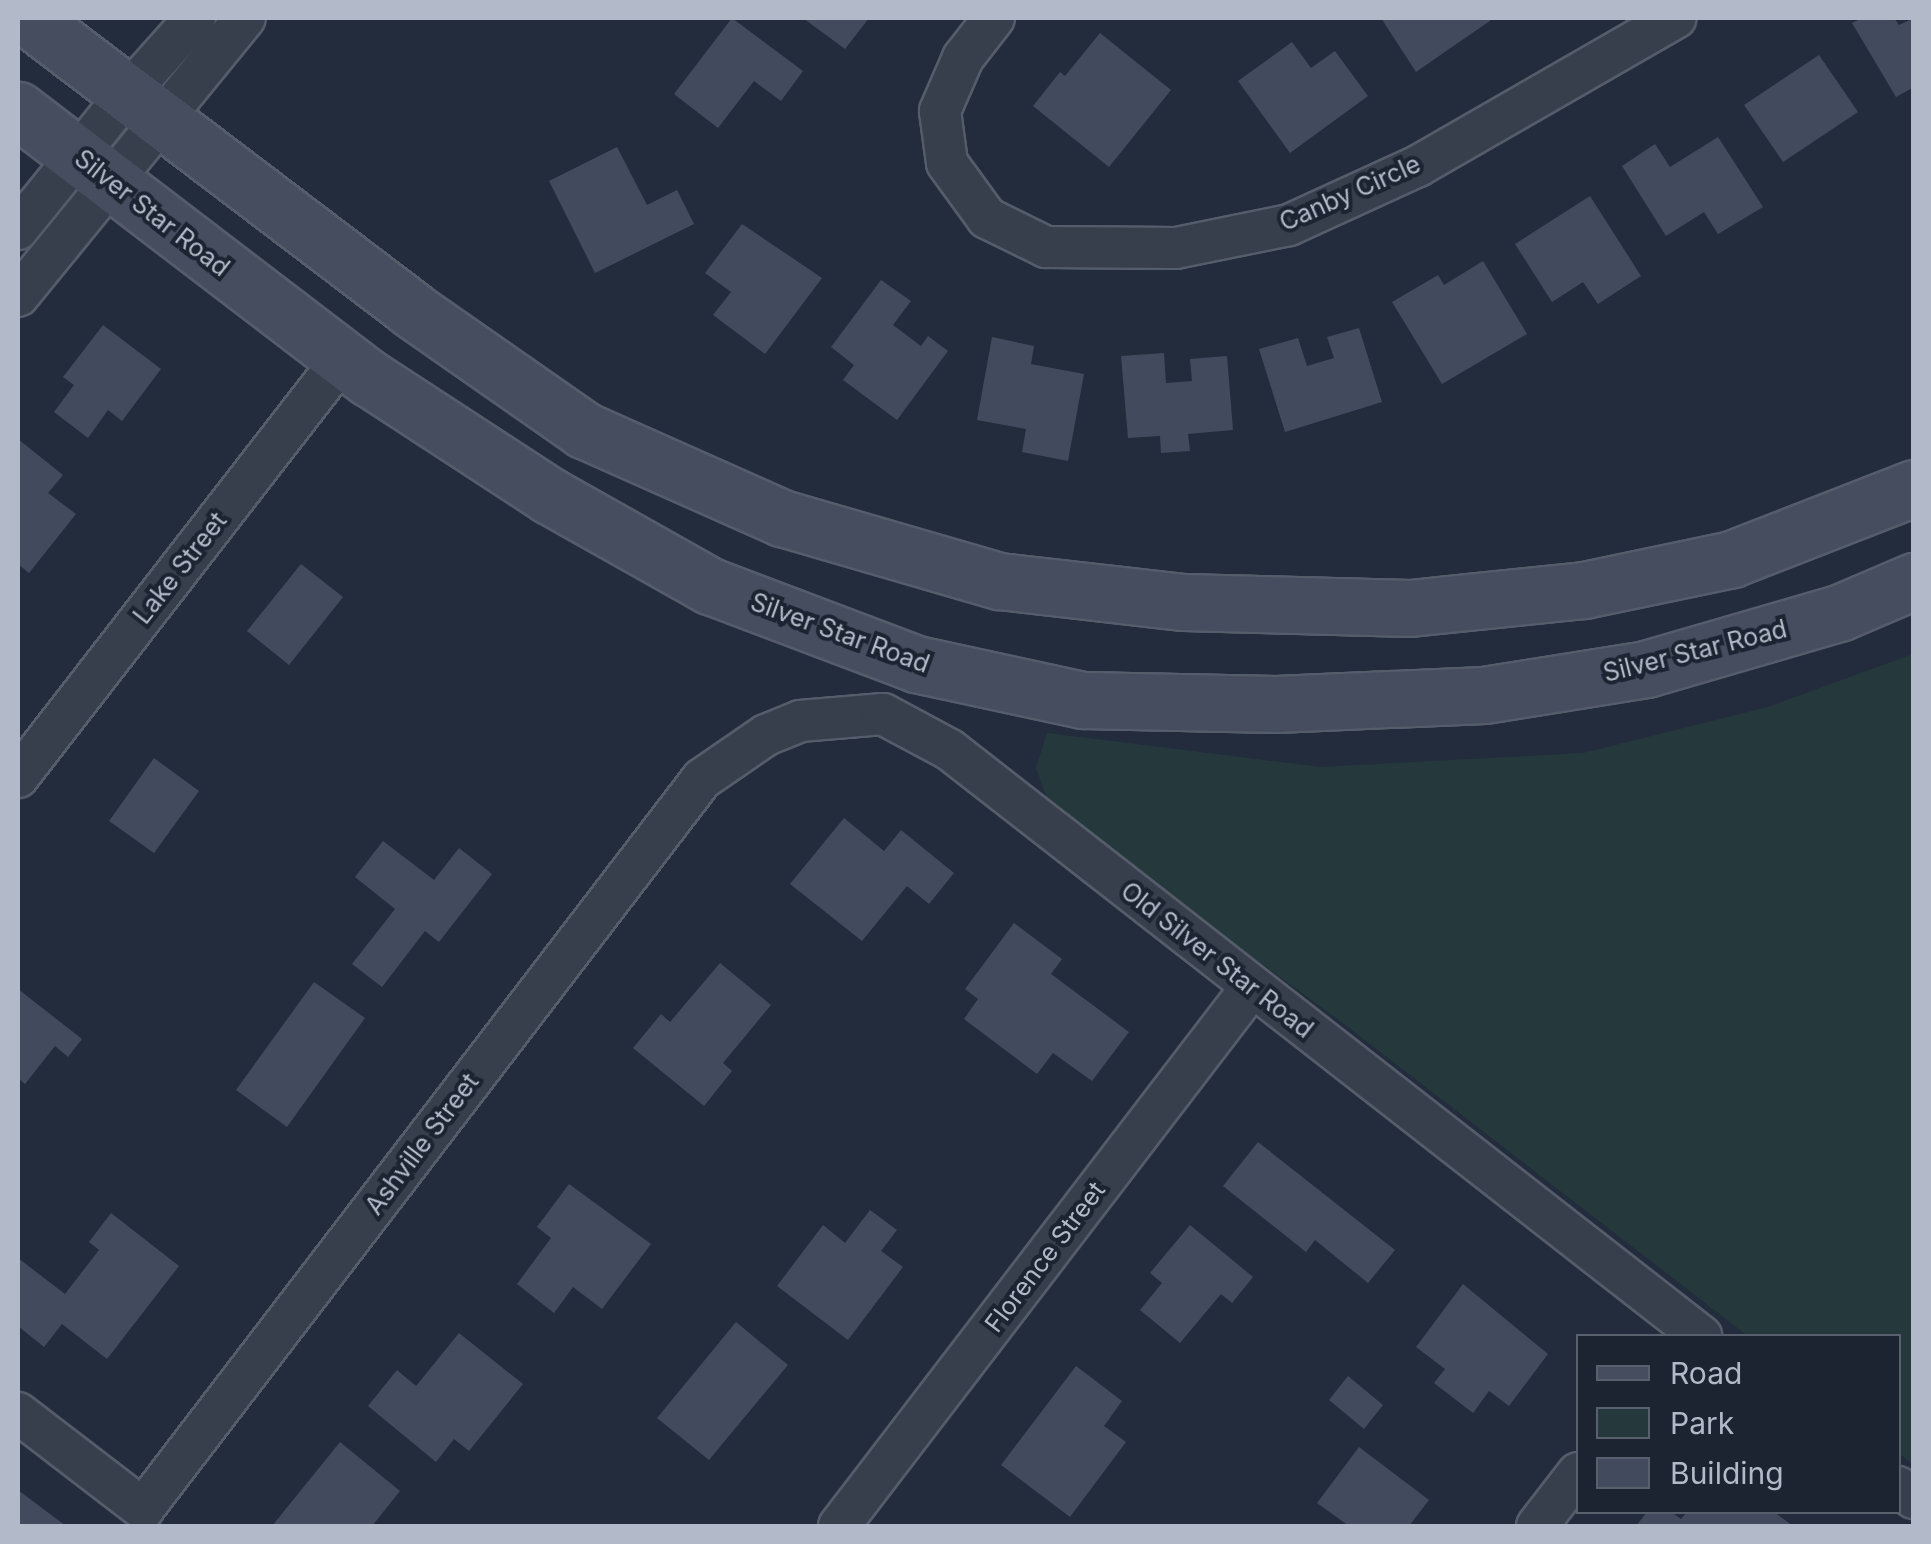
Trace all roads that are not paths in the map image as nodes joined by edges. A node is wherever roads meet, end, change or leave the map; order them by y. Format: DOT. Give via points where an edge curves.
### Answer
graph roads {
  1 [pos="28,18"];
  2 [pos="195,18"];
  3 [pos="245,18"];
  4 [pos="994,18"];
  5 [pos="1675,18"];
  6 [pos="145,108"];
  7 [pos="18,110"];
  8 [pos="92,168"];
  9 [pos="18,229"];
  10 [pos="18,296"];
  11 [pos="343,358"];
  12 [pos="1914,488"];
  13 [pos="1914,581"];
  14 [pos="18,777"];
  15 [pos="702,779"];
  16 [pos="1250,988"];
  17 [pos="1691,1333"];
  18 [pos="18,1413"];
  19 [pos="1576,1475"];
  20 [pos="839,1526"];
  21 [pos="1538,1526"];
  1 -- 6 [label="main road"];
  2 -- 6 [label="street"];
  3 -- 6 [label="street"];
  4 -- 5 [label="street, Canby Circle" via="963,58 940,111 946,163 986,218 1046,247 1158,248 1289,225 1418,166"];
  6 -- 8 [label="street"];
  6 -- 12 [label="main road" via="584,430 782,518 998,581 1184,602 1410,608 1584,590 1732,559"];
  7 -- 8 [label="main road, Silver Star Road"];
  8 -- 9 [label="street"];
  8 -- 10 [label="street"];
  8 -- 11 [label="main road, Silver Star Road"];
  11 -- 13 [label="main road, Silver Star Road" via="550,496 710,586 916,664 1083,700 1276,704 1484,695 1646,669 1839,613"];
  11 -- 14 [label="street, Lake Street"];
  15 -- 16 [label="street, Old Silver Star Road" via="766,735 800,721 883,714 950,750"];
  15 -- 18 [label="street, Ashville Street" via="143,1509"];
  16 -- 17 [label="street, Old Silver Star Road"];
  16 -- 20 [label="street, Florence Street"];
  19 -- 21 [label="street"];
}
